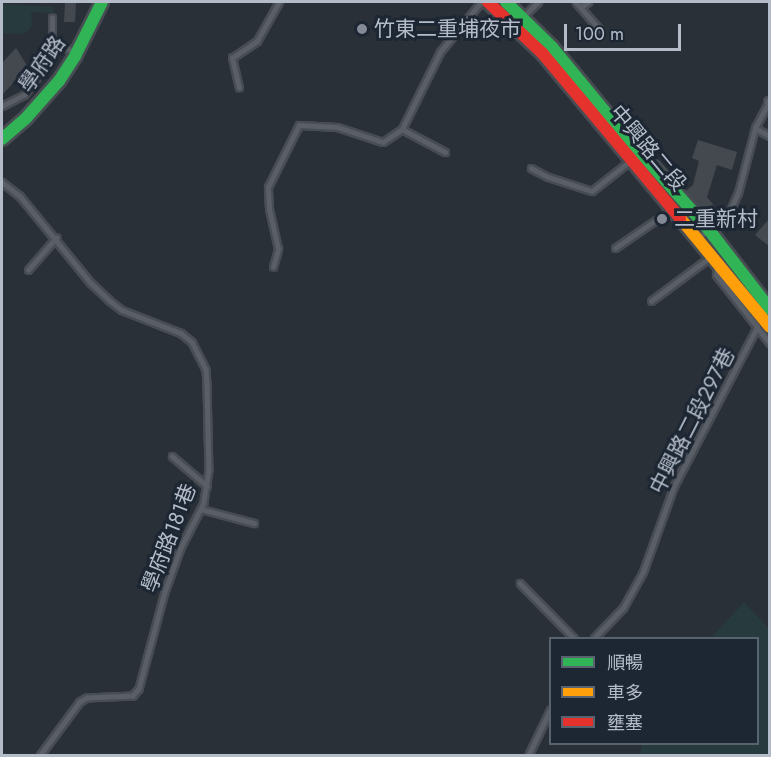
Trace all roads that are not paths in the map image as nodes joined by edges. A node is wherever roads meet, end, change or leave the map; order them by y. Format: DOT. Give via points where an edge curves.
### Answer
graph roads {
  1 [pos="99,2"];
  2 [pos="279,2"];
  3 [pos="481,2"];
  4 [pos="488,2"];
  5 [pos="506,2"];
  6 [pos="538,2"];
  7 [pos="576,2"];
  8 [pos="588,2"];
  9 [pos="581,7"];
  10 [pos="523,17"];
  11 [pos="52,18"];
  12 [pos="515,27"];
  13 [pos="599,28"];
  14 [pos="52,46"];
  15 [pos="77,53"];
  16 [pos="238,88"];
  17 [pos="769,102"];
  18 [pos="2,106"];
  19 [pos="755,128"];
  20 [pos="402,129"];
  21 [pos="613,129"];
  22 [pos="770,136"];
  23 [pos="2,139"];
  24 [pos="445,152"];
  25 [pos="632,159"];
  26 [pos="531,168"];
  27 [pos="2,182"];
  28 [pos="678,205"];
  29 [pos="709,230"];
  30 [pos="56,237"];
  31 [pos="697,238"];
  32 [pos="615,248"];
  33 [pos="729,256"];
  34 [pos="714,260"];
  35 [pos="273,267"];
  36 [pos="28,270"];
  37 [pos="651,302"];
  38 [pos="770,309"];
  39 [pos="763,327"];
  40 [pos="770,343"];
  41 [pos="172,456"];
  42 [pos="207,486"];
  43 [pos="201,509"];
  44 [pos="254,523"];
  45 [pos="520,583"];
  46 [pos="572,637"];
  47 [pos="596,637"];
  48 [pos="549,712"];
  49 [pos="40,756"];
  50 [pos="528,756"];
  1 -- 15 [label="main road, 學府路"];
  2 -- 16 [label="lane" via="257,41 232,58"];
  3 -- 20 [label="lane" via="440,52"];
  4 -- 12 [label="main road, 中興路二段"];
  5 -- 10 [label="main road, 中興路二段"];
  6 -- 10 [label="lane"];
  7 -- 9 [label="lane"];
  8 -- 9 [label="lane"];
  9 -- 13 [label="lane"];
  10 -- 12 [label="lane"];
  10 -- 21 [label="main road, 中興路二段" via="552,47"];
  11 -- 14 [label="lane"];
  12 -- 21 [label="main road, 中興路二段"];
  14 -- 15 [label="lane"];
  14 -- 18 [label="lane" via="49,61 24,95"];
  15 -- 23 [label="main road, 學府路" via="45,99"];
  17 -- 19 [label="lane"];
  19 -- 22 [label="lane"];
  19 -- 29 [label="lane" via="728,216"];
  20 -- 24 [label="lane"];
  20 -- 35 [label="lane" via="383,142 337,127 299,125 268,187 278,249"];
  21 -- 25 [label="main road, 中興路二段"];
  21 -- 28 [label="main road, 中興路二段"];
  25 -- 26 [label="lane" via="592,191"];
  25 -- 28 [label="main road, 中興路二段"];
  27 -- 30 [label="lane, 學府路181巷" via="20,196"];
  28 -- 29 [label="main road, 中興路二段"];
  28 -- 31 [label="main road, 中興路二段"];
  28 -- 32 [label="lane"];
  29 -- 31 [label="lane"];
  29 -- 33 [label="main road, 中興路二段"];
  30 -- 36 [label="lane"];
  30 -- 42 [label="lane, 學府路181巷" via="91,283 122,310 181,333 192,342 206,370"];
  31 -- 34 [label="main road, 中興路二段"];
  33 -- 34 [label="lane"];
  33 -- 38 [label="main road, 中興路二段"];
  34 -- 37 [label="lane"];
  34 -- 39 [label="main road, 中興路二段"];
  39 -- 40 [label="lane"];
  39 -- 47 [label="lane, 中興路二段297巷" via="674,486 643,572 623,608"];
  41 -- 42 [label="lane"];
  42 -- 43 [label="lane, 學府路181巷"];
  43 -- 44 [label="lane"];
  43 -- 49 [label="lane, 學府路181巷" via="165,592 139,689 134,696 87,698 80,702"];
  45 -- 46 [label="lane"];
  48 -- 50 [label="lane"];
}
